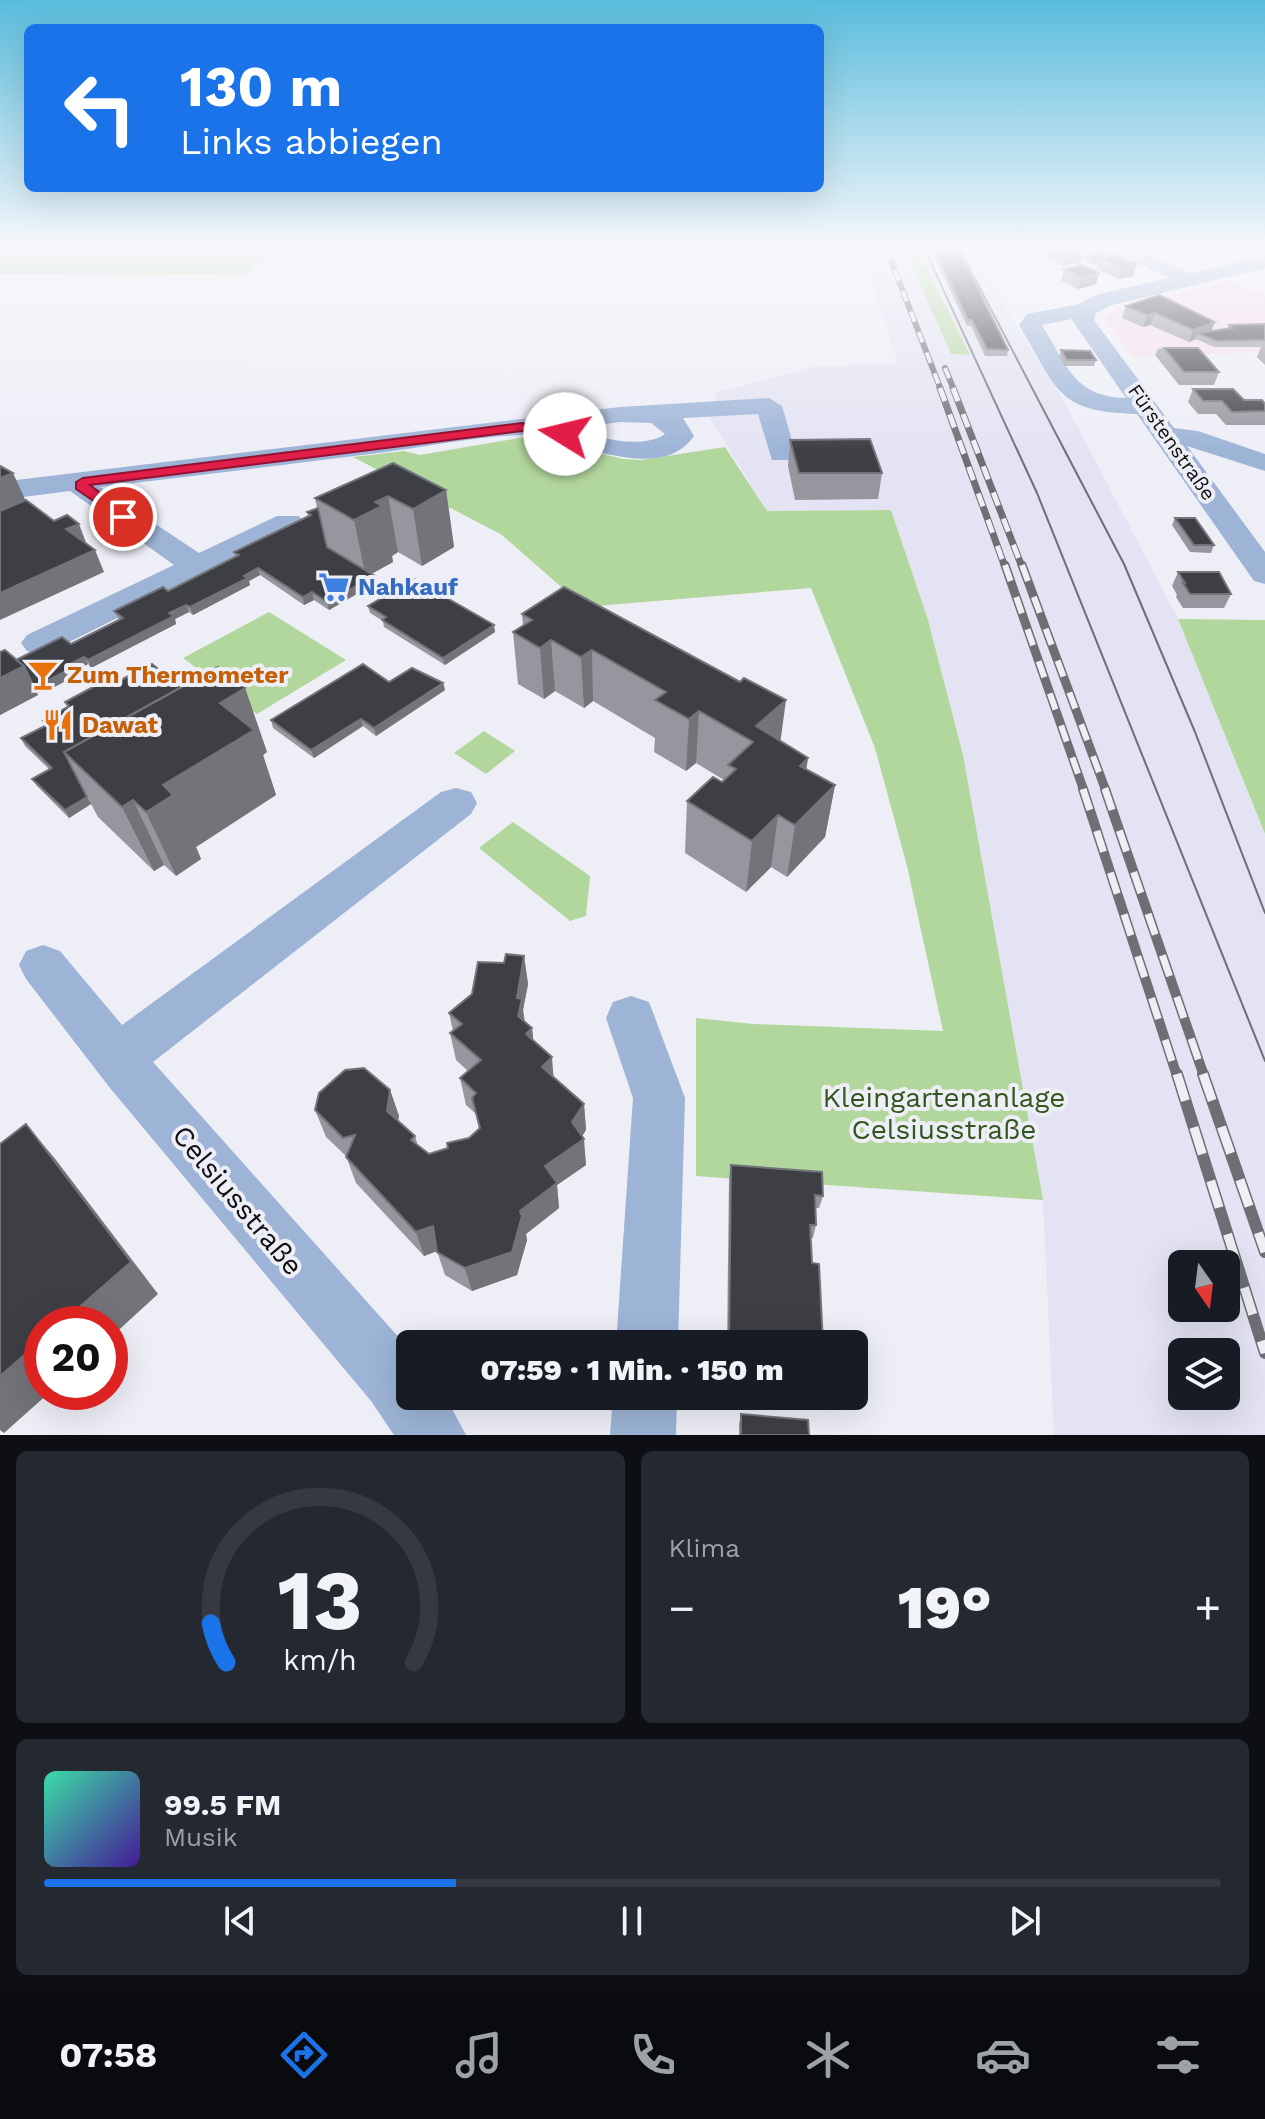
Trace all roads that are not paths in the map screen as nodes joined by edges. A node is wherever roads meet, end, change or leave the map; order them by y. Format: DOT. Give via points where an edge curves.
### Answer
graph roads {
  1 [pos="1051,317"];
  2 [pos="1082,317"];
  3 [pos="698,393"];
  4 [pos="1145,406"];
  5 [pos="650,415"];
  6 [pos="522,427"];
  7 [pos="1167,436"];
  8 [pos="782,454"];
  9 [pos="1265,463"];
  10 [pos="83,482"];
  11 [pos="3,492"];
  12 [pos="288,522"];
  13 [pos="197,566"];
  14 [pos="1265,574"];
  15 [pos="39,643"];
  16 [pos="456,803"];
  17 [pos="43,965"];
  18 [pos="631,1018"];
  19 [pos="108,1046"];
  20 [pos="648,1330"];
  21 [pos="644,1410"];
  22 [pos="433,1435"];
  23 [pos="643,1435"];
  1 -- 4 [label="street" via="1030,322 1073,393 1100,405"];
  2 -- 4 [label="street, Fürstenstraße"];
  3 -- 5 [label="street"];
  4 -- 7 [label="street, Fürstenstraße"];
  5 -- 6 [label="street"];
  5 -- 6 [label="street" via="678,426 677,441 661,448 624,450"];
  5 -- 8 [label="street" via="769,406"];
  6 -- 10 [label="street"];
  7 -- 9 [label="street" via="1188,437"];
  7 -- 14 [label="street, Fürstenstraße"];
  10 -- 11 [label="street"];
  10 -- 13 [label="street" via="83,489"];
  12 -- 13 [label="street"];
  13 -- 15 [label="street"];
  16 -- 19 [label="street"];
  17 -- 19 [label="street, Celsiusstraße"];
  18 -- 20 [label="street" via="659,1098"];
  19 -- 22 [label="street, Celsiusstraße" via="393,1379"];
  21 -- 23 [label="street"];
}
